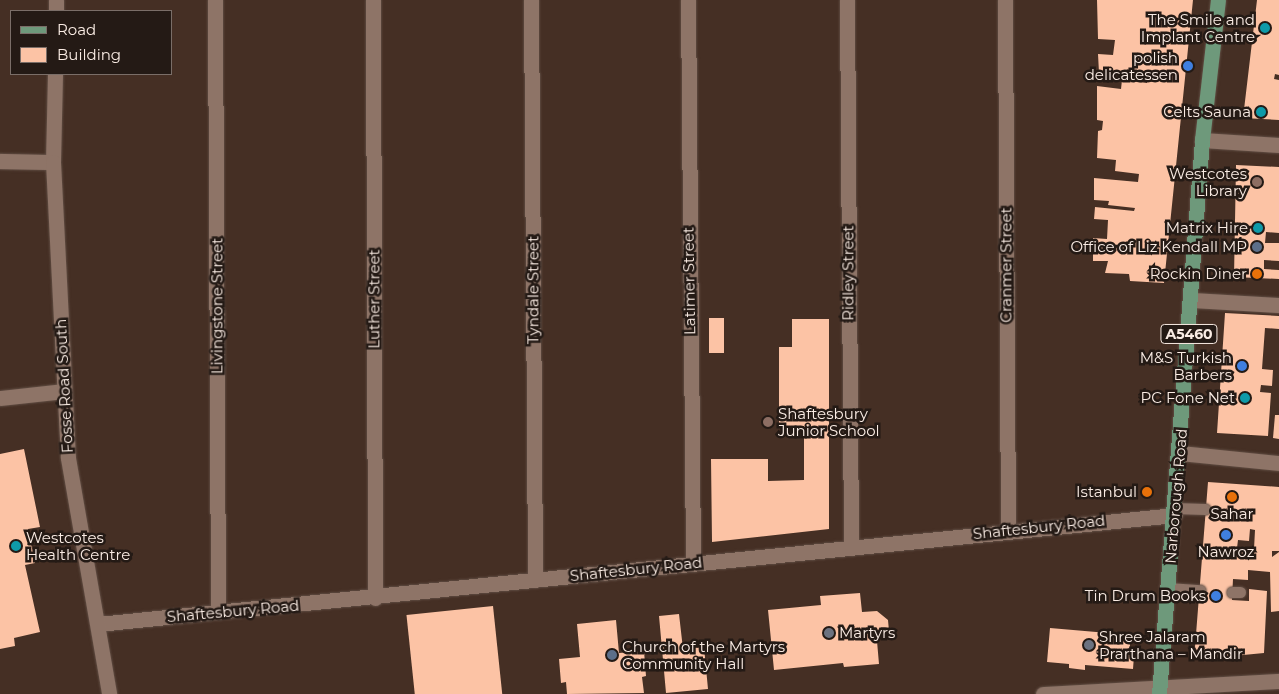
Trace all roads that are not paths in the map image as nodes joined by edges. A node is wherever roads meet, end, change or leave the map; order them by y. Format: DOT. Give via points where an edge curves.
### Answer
graph roads {
  1 [pos="215,0"];
  2 [pos="373,0"];
  3 [pos="531,0"];
  4 [pos="688,0"];
  5 [pos="847,0"];
  6 [pos="1004,0"];
  7 [pos="1218,0"];
  8 [pos="54,75"];
  9 [pos="1202,140"];
  10 [pos="1279,145"];
  11 [pos="0,161"];
  12 [pos="53,162"];
  13 [pos="1191,300"];
  14 [pos="1279,305"];
  15 [pos="64,391"];
  16 [pos="0,398"];
  17 [pos="1180,453"];
  18 [pos="1279,463"];
  19 [pos="1205,509"];
  20 [pos="1174,511"];
  21 [pos="1008,531"];
  22 [pos="851,546"];
  23 [pos="693,563"];
  24 [pos="535,580"];
  25 [pos="1168,588"];
  26 [pos="1200,590"];
  27 [pos="375,598"];
  28 [pos="218,612"];
  29 [pos="98,624"];
  30 [pos="1279,681"];
  31 [pos="1159,691"];
  32 [pos="109,694"];
  33 [pos="1043,694"];
  1 -- 28 [label="street, Livingstone Street"];
  2 -- 27 [label="street, Luther Street"];
  3 -- 24 [label="street, Tyndale Street"];
  4 -- 23 [label="street, Latimer Street"];
  5 -- 22 [label="street, Ridley Street"];
  6 -- 21 [label="street, Cranmer Street"];
  7 -- 9 [label="main road, Narborough Road / A5460"];
  8 -- 12 [label="street, Fosse Road South"];
  9 -- 10 [label="street"];
  9 -- 13 [label="main road, Narborough Road / A5460"];
  11 -- 12 [label="street"];
  12 -- 15 [label="street, Fosse Road South"];
  13 -- 14 [label="street"];
  13 -- 17 [label="main road, Narborough Road / A5460"];
  15 -- 16 [label="street"];
  15 -- 29 [label="street, Fosse Road South" via="69,467"];
  17 -- 18 [label="street"];
  17 -- 20 [label="main road, Narborough Road / A5460"];
  19 -- 20 [label="lane"];
  20 -- 21 [label="street, Shaftesbury Road"];
  20 -- 25 [label="main road, Narborough Road / A5460"];
  21 -- 22 [label="street, Shaftesbury Road"];
  22 -- 23 [label="street, Shaftesbury Road"];
  23 -- 24 [label="street, Shaftesbury Road"];
  24 -- 27 [label="street, Shaftesbury Road"];
  25 -- 26 [label="lane"];
  25 -- 31 [label="main road, Narborough Road / A5460"];
  27 -- 28 [label="street, Shaftesbury Road"];
  28 -- 29 [label="street, Shaftesbury Road"];
  29 -- 32 [label="street, Fosse Road South"];
  30 -- 31 [label="street"];
  31 -- 33 [label="street"];
}
